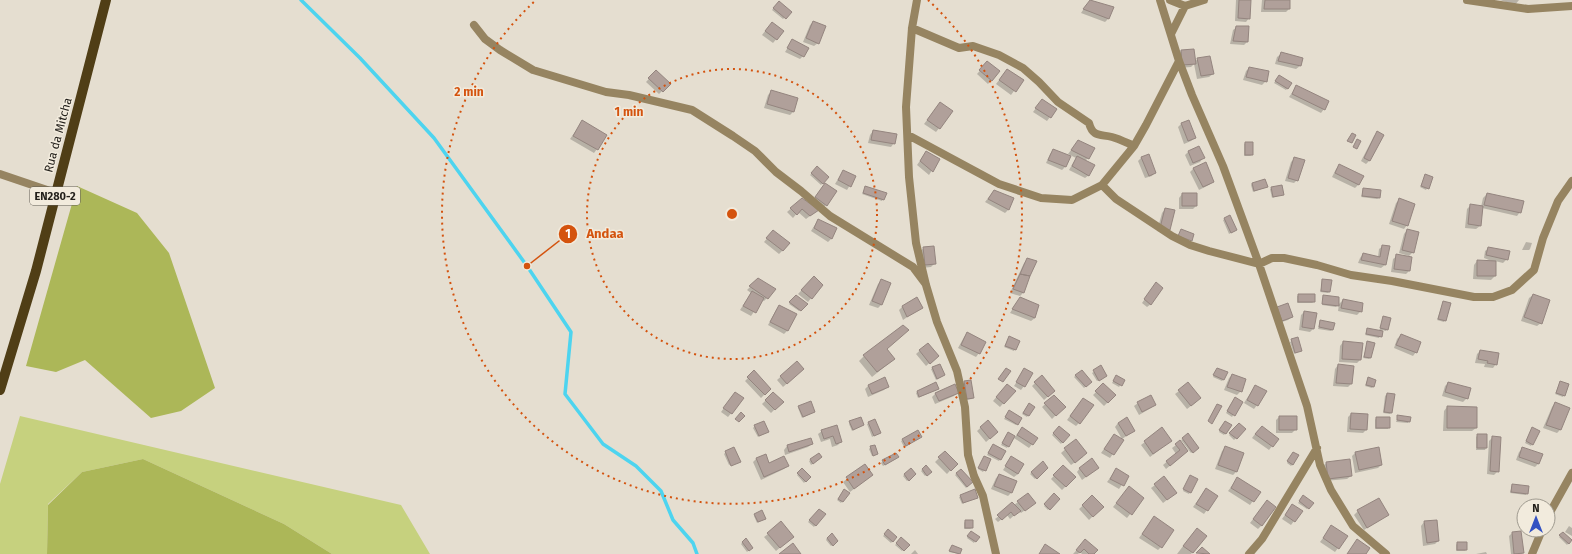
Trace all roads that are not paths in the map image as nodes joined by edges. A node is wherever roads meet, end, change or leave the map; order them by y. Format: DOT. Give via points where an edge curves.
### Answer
graph roads {
  1 [pos="105,0"];
  2 [pos="917,0"];
  3 [pos="1160,0"];
  4 [pos="1170,0"];
  5 [pos="1204,0"];
  6 [pos="1467,0"];
  7 [pos="1185,6"];
  8 [pos="1572,6"];
  9 [pos="474,25"];
  10 [pos="912,28"];
  11 [pos="1171,34"];
  12 [pos="1179,61"];
  13 [pos="908,135"];
  14 [pos="1134,146"];
  15 [pos="0,174"];
  16 [pos="1572,181"];
  17 [pos="1102,185"];
  18 [pos="56,193"];
  19 [pos="1259,264"];
  20 [pos="926,285"];
  21 [pos="0,390"];
  22 [pos="1317,448"];
  23 [pos="1572,473"];
  24 [pos="1556,502"];
  25 [pos="1539,538"];
  26 [pos="996,554"];
  27 [pos="1248,554"];
  28 [pos="1386,554"];
  29 [pos="1532,554"];
  1 -- 18 [label="main road, Rua da Mitcha / EN280-2"];
  2 -- 10 [label="street"];
  3 -- 11 [label="street"];
  4 -- 7 [label="street"];
  5 -- 7 [label="street"];
  6 -- 8 [label="street" via="1528,9"];
  7 -- 11 [label="street"];
  9 -- 20 [label="street" via="485,39 533,70 606,92 692,110 755,151 776,172 830,216 913,267"];
  10 -- 13 [label="street" via="906,108"];
  10 -- 14 [label="street" via="959,48 973,46 999,55 1023,68 1058,102 1089,124 1095,134 1113,137"];
  11 -- 12 [label="street"];
  12 -- 14 [label="street"];
  12 -- 19 [label="street" via="1223,166"];
  13 -- 17 [label="street" via="999,184 1041,198 1072,200"];
  13 -- 20 [label="street" via="909,177 916,243"];
  14 -- 17 [label="street"];
  15 -- 18 [label="street"];
  16 -- 19 [label="street" via="1558,201 1534,270 1512,290 1493,298 1474,298 1392,281 1351,276 1284,258 1272,258"];
  17 -- 19 [label="street" via="1116,199 1172,236 1190,245"];
  18 -- 21 [label="main road, Rua da Mitcha / EN280-2" via="36,271"];
  19 -- 22 [label="street" via="1307,406"];
  20 -- 26 [label="street" via="957,371 965,407 968,455 983,496"];
  22 -- 27 [label="street" via="1262,539"];
  22 -- 28 [label="street" via="1320,465 1331,490 1353,526"];
  23 -- 24 [label="street"];
  25 -- 29 [label="street"];
}
